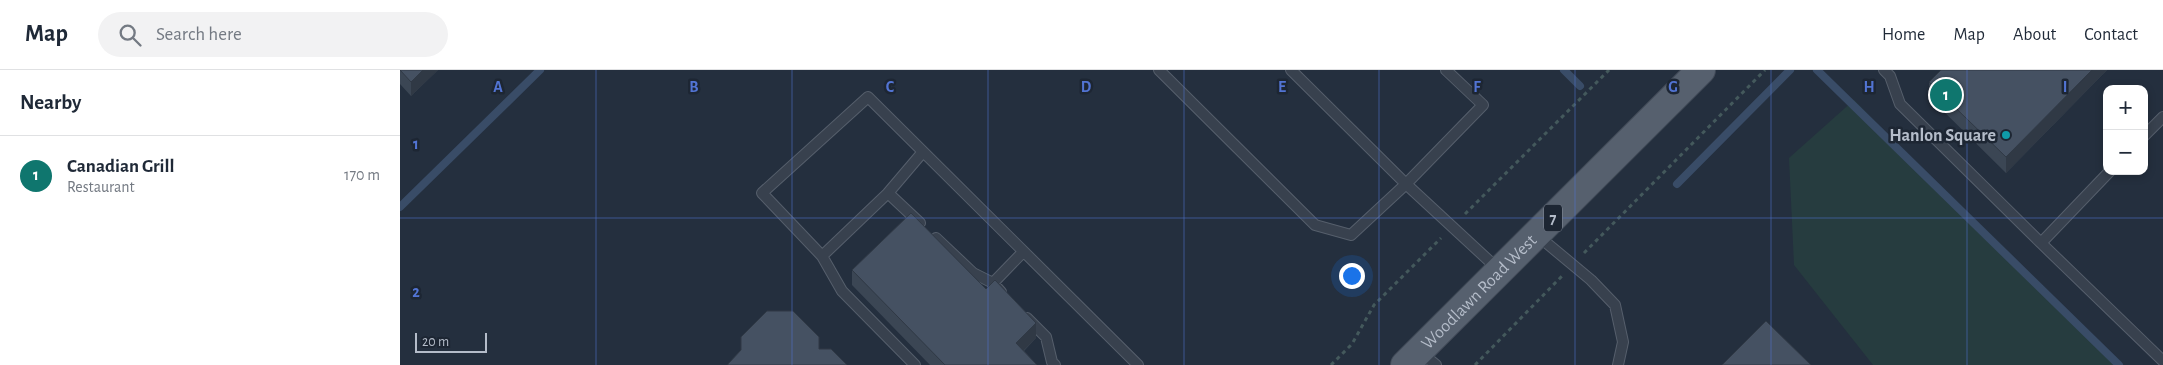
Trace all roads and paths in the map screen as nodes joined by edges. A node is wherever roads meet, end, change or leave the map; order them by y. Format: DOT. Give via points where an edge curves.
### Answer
graph roads {
  1 [pos="1159,70"];
  2 [pos="1291,70"];
  3 [pos="1446,70"];
  4 [pos="1701,70"];
  5 [pos="1765,70"];
  6 [pos="1890,72"];
  7 [pos="2163,117"];
  8 [pos="2148,132"];
  9 [pos="922,153"];
  10 [pos="2106,175"];
  11 [pos="1406,184"];
  12 [pos="888,193"];
  13 [pos="1536,234"];
  14 [pos="2041,243"];
  15 [pos="1023,252"];
  16 [pos="822,256"];
  17 [pos="1573,264"];
  18 [pos="1500,270"];
  19 [pos="993,283"];
  20 [pos="1006,297"];
  21 [pos="1019,310"];
  22 [pos="1420,360"];
  23 [pos="2163,361"];
  24 [pos="915,365"];
  25 [pos="1055,365"];
  26 [pos="1138,365"];
  27 [pos="1475,365"];
  28 [pos="1618,365"];
  1 -- 11 [label="lane" via="1315,225 1351,235"];
  2 -- 11 [label="lane"];
  3 -- 11 [label="lane" via="1483,105"];
  4 -- 13 [label="main road, Woodlawn Road West / 7"];
  5 -- 17 [label="path"];
  6 -- 14 [label="lane" via="1900,104"];
  7 -- 8 [label="lane"];
  9 -- 12 [label="lane"];
  9 -- 15 [label="lane"];
  9 -- 16 [label="lane" via="868,97 762,193"];
  10 -- 14 [label="lane"];
  11 -- 18 [label="lane"];
  12 -- 16 [label="lane"];
  12 -- 19 [label="lane" via="973,273"];
  13 -- 17 [label="lane"];
  13 -- 18 [label="main road, Woodlawn Road West / 7"];
  14 -- 23 [label="lane"];
  15 -- 19 [label="lane"];
  15 -- 26 [label="lane"];
  16 -- 24 [label="lane" via="842,291"];
  17 -- 27 [label="path"];
  17 -- 28 [label="lane" via="1616,306 1623,342"];
  18 -- 22 [label="main road, Woodlawn Road West / 7"];
  19 -- 20 [label="lane"];
  21 -- 25 [label="lane" via="1046,338"];
}
